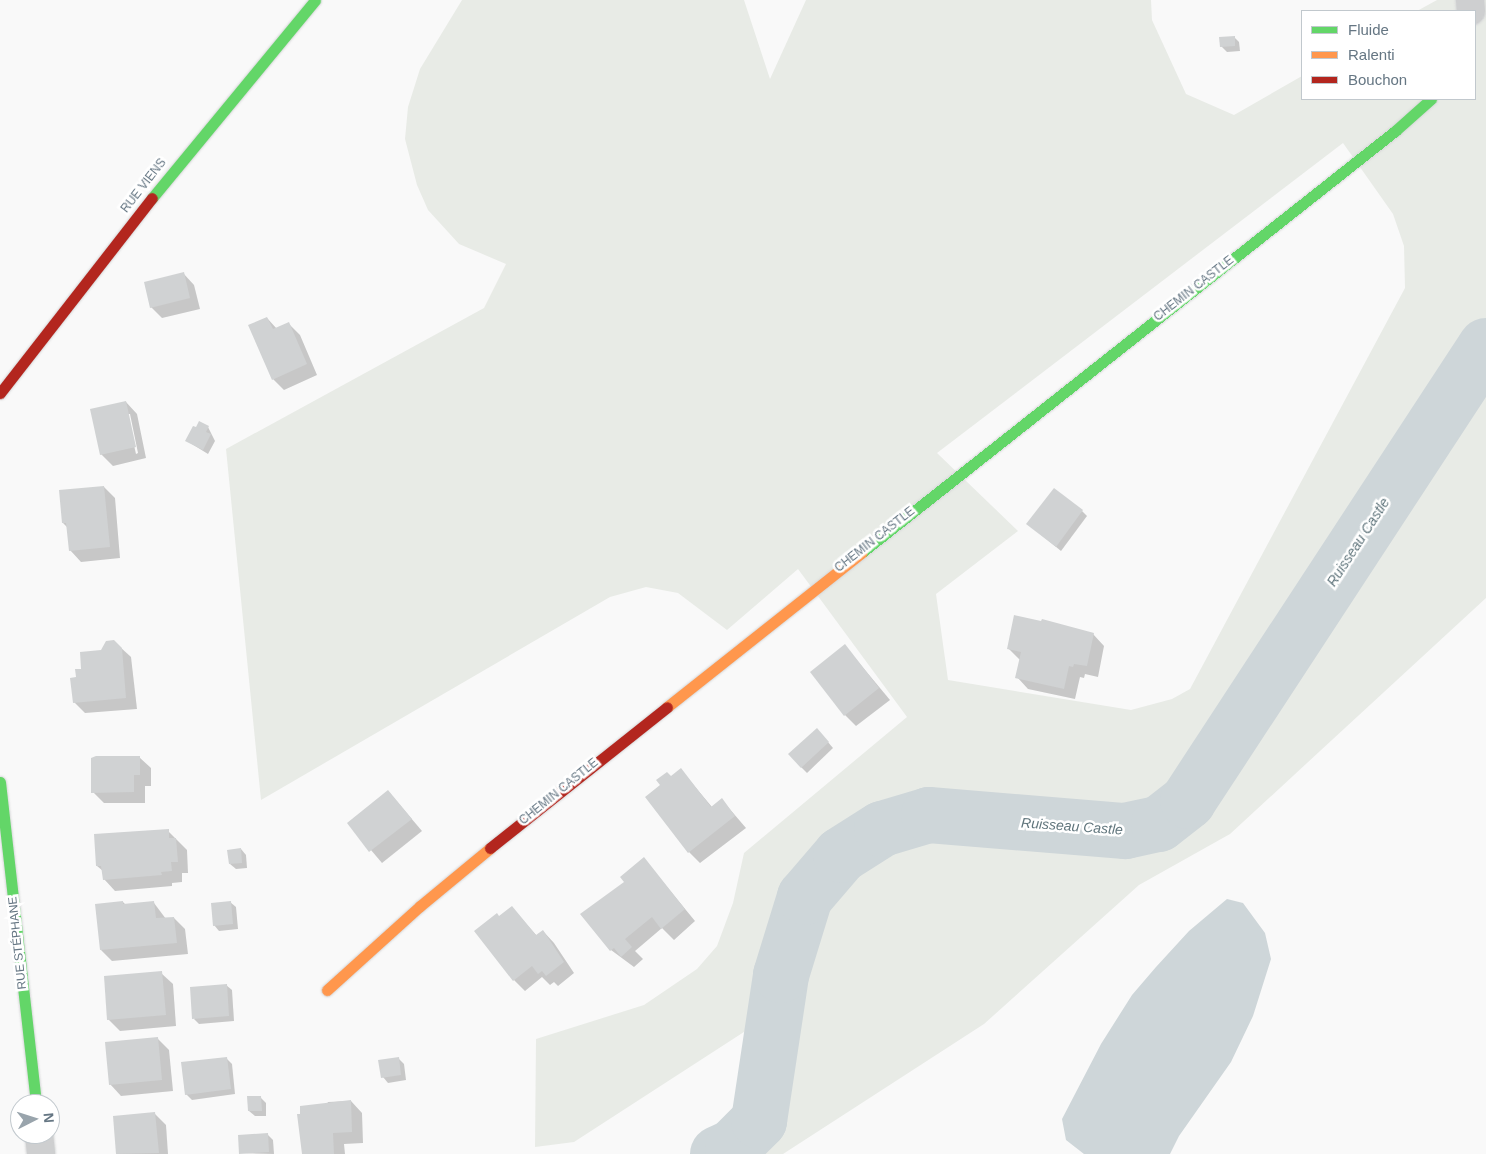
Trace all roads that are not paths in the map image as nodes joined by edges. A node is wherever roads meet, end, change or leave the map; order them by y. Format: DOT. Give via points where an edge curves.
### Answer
graph roads {
  1 [pos="315,0"];
  2 [pos="1430,100"];
  3 [pos="1,389"];
  4 [pos="0,782"];
  5 [pos="327,990"];
  6 [pos="35,1094"];
  1 -- 3 [label="street, RUE VIENS" via="195,142"];
  2 -- 5 [label="street, CHEMIN CASTLE" via="1395,131 563,789 420,906"];
  4 -- 6 [label="street, RUE STÉPHANE"];
}
